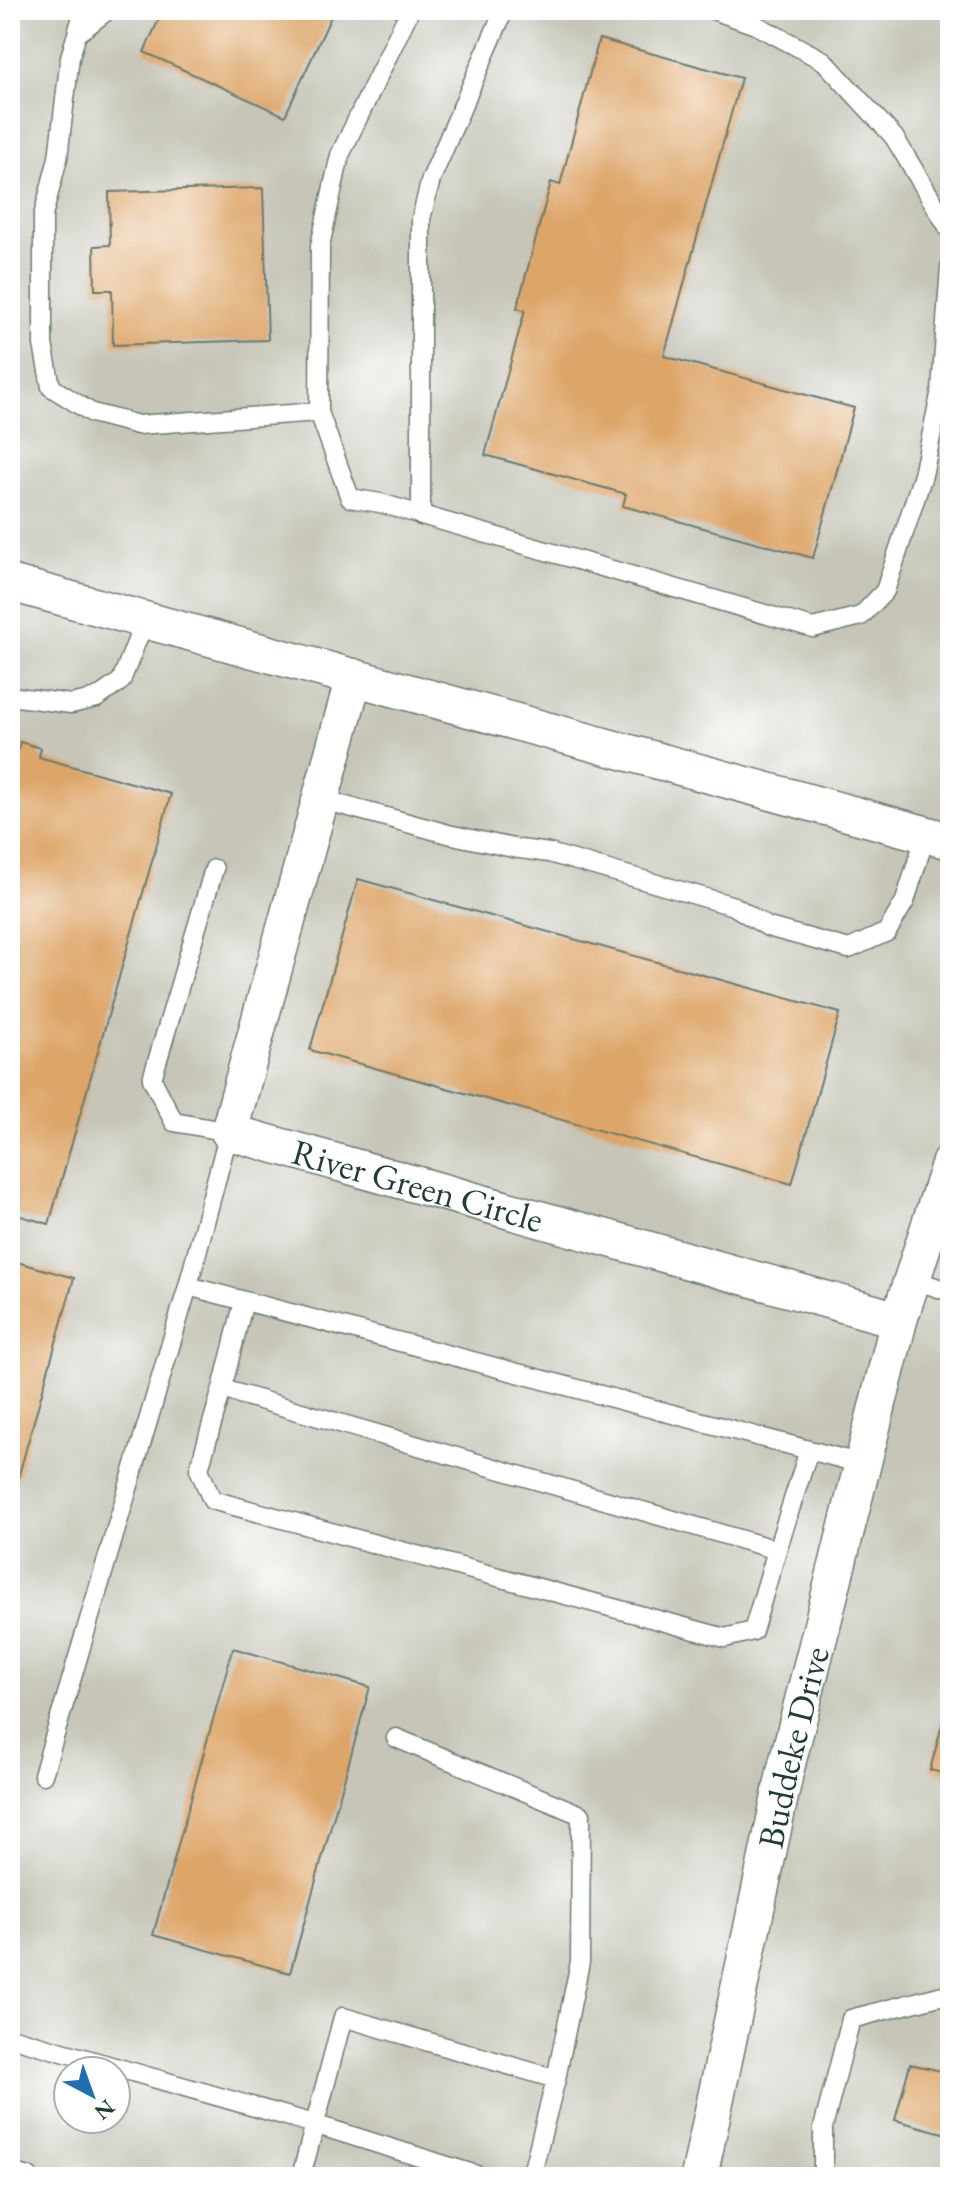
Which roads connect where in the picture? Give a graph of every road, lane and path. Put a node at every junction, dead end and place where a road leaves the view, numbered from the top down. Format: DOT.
graph roads {
  1 [pos="84,10"];
  2 [pos="108,10"];
  3 [pos="410,10"];
  4 [pos="504,10"];
  5 [pos="713,10"];
  6 [pos="77,34"];
  7 [pos="950,230"];
  8 [pos="950,267"];
  9 [pos="319,412"];
  10 [pos="421,516"];
  11 [pos="10,583"];
  12 [pos="145,620"];
  13 [pos="354,677"];
  14 [pos="10,696"];
  15 [pos="320,799"];
  16 [pos="938,838"];
  17 [pos="214,869"];
  18 [pos="229,1132"];
  19 [pos="950,1162"];
  20 [pos="912,1279"];
  21 [pos="188,1286"];
  22 [pos="950,1292"];
  23 [pos="244,1301"];
  24 [pos="899,1320"];
  25 [pos="222,1389"];
  26 [pos="809,1450"];
  27 [pos="862,1464"];
  28 [pos="777,1550"];
  29 [pos="396,1738"];
  30 [pos="43,1775"];
  31 [pos="950,1999"];
  32 [pos="10,2037"];
  33 [pos="556,2079"];
  34 [pos="314,2124"];
  35 [pos="10,2172"];
  36 [pos="29,2177"];
  37 [pos="301,2177"];
  38 [pos="483,2177"];
  39 [pos="531,2177"];
  40 [pos="699,2177"];
  41 [pos="823,2177"];
  1 -- 6 [label="lane"];
  2 -- 6 [label="lane"];
  3 -- 9 [label="lane"];
  4 -- 10 [label="lane"];
  5 -- 7 [label="lane"];
  6 -- 9 [label="lane"];
  8 -- 10 [label="lane"];
  9 -- 10 [label="lane"];
  11 -- 12 [label="street"];
  12 -- 13 [label="street"];
  12 -- 14 [label="lane"];
  13 -- 15 [label="street"];
  13 -- 16 [label="street"];
  15 -- 16 [label="lane"];
  15 -- 18 [label="street"];
  17 -- 18 [label="lane"];
  18 -- 21 [label="lane"];
  18 -- 24 [label="street, River Green Circle"];
  19 -- 20 [label="street"];
  20 -- 22 [label="lane"];
  20 -- 24 [label="street"];
  21 -- 23 [label="lane"];
  21 -- 30 [label="lane"];
  23 -- 25 [label="lane"];
  23 -- 26 [label="lane"];
  24 -- 27 [label="street, Buddeke Drive"];
  25 -- 28 [label="lane"];
  25 -- 28 [label="lane"];
  26 -- 27 [label="lane"];
  26 -- 28 [label="lane"];
  27 -- 40 [label="street, Buddeke Drive"];
  29 -- 33 [label="lane"];
  31 -- 41 [label="lane"];
  32 -- 34 [label="lane"];
  33 -- 34 [label="lane"];
  33 -- 39 [label="lane"];
  34 -- 37 [label="lane"];
  34 -- 38 [label="lane"];
  35 -- 36 [label="lane"];
}
